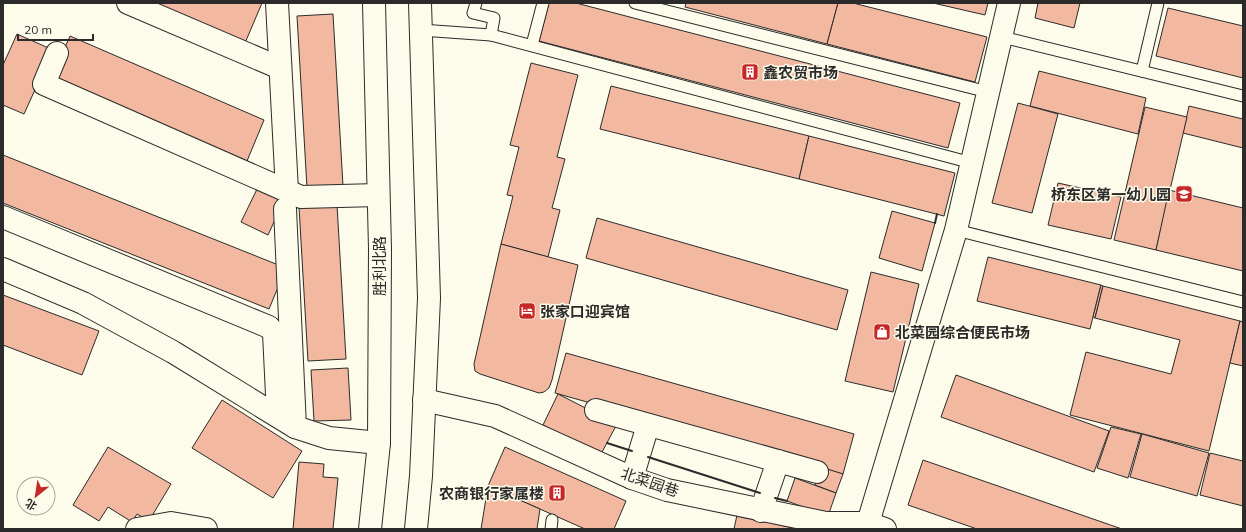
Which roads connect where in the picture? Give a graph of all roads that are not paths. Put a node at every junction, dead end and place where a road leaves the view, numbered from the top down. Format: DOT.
graph roads {
  1 [pos="128,3"];
  2 [pos="277,3"];
  3 [pos="374,3"];
  4 [pos="420,3"];
  5 [pos="476,3"];
  6 [pos="543,3"];
  7 [pos="636,3"];
  8 [pos="1009,3"];
  9 [pos="1158,3"];
  10 [pos="421,30"];
  11 [pos="491,35"];
  12 [pos="1002,37"];
  13 [pos="532,45"];
  14 [pos="57,53"];
  15 [pos="280,68"];
  16 [pos="1142,71"];
  17 [pos="988,92"];
  18 [pos="1243,96"];
  19 [pos="972,163"];
  20 [pos="378,195"];
  21 [pos="286,200"];
  22 [pos="3,217"];
  23 [pos="956,230"];
  24 [pos="3,269"];
  25 [pos="1243,302"];
  26 [pos="424,400"];
  27 [pos="596,410"];
  28 [pos="286,421"];
  29 [pos="648,425"];
  30 [pos="379,443"];
  31 [pos="778,461"];
  32 [pos="817,472"];
  33 [pos="632,478"];
  34 [pos="761,511"];
  35 [pos="876,526"];
  36 [pos="137,529"];
  37 [pos="206,529"];
  38 [pos="370,529"];
  39 [pos="416,529"];
  1 -- 15 [label="main road"];
  2 -- 15 [label="main road"];
  3 -- 20 [label="main road, 胜利北路"];
  4 -- 10 [label="main road"];
  5 -- 11 [label="lane"];
  6 -- 13 [label="lane"];
  7 -- 17 [label="lane"];
  8 -- 12 [label="main road"];
  9 -- 16 [label="lane"];
  10 -- 11 [label="lane"];
  10 -- 26 [label="main road"];
  11 -- 13 [label="lane"];
  12 -- 16 [label="lane"];
  12 -- 17 [label="main road"];
  13 -- 19 [label="lane"];
  14 -- 21 [label="main road"];
  15 -- 21 [label="main road"];
  16 -- 18 [label="lane"];
  17 -- 19 [label="main road"];
  19 -- 23 [label="main road"];
  20 -- 21 [label="main road"];
  20 -- 30 [label="main road, 胜利北路"];
  21 -- 28 [label="main road"];
  22 -- 28 [label="main road"];
  23 -- 25 [label="lane"];
  23 -- 35 [label="main road"];
  24 -- 28 [label="main road"];
  26 -- 33 [label="main road, 北菜园巷"];
  26 -- 39 [label="main road"];
  27 -- 29 [label="main road"];
  28 -- 30 [label="main road"];
  29 -- 31 [label="main road"];
  29 -- 33 [label="main road"];
  30 -- 38 [label="main road, 胜利北路"];
  31 -- 32 [label="main road"];
  31 -- 34 [label="main road"];
  33 -- 34 [label="main road, 北菜园巷"];
  34 -- 35 [label="main road, 北菜园巷"];
  36 -- 37 [label="main road"];
}
